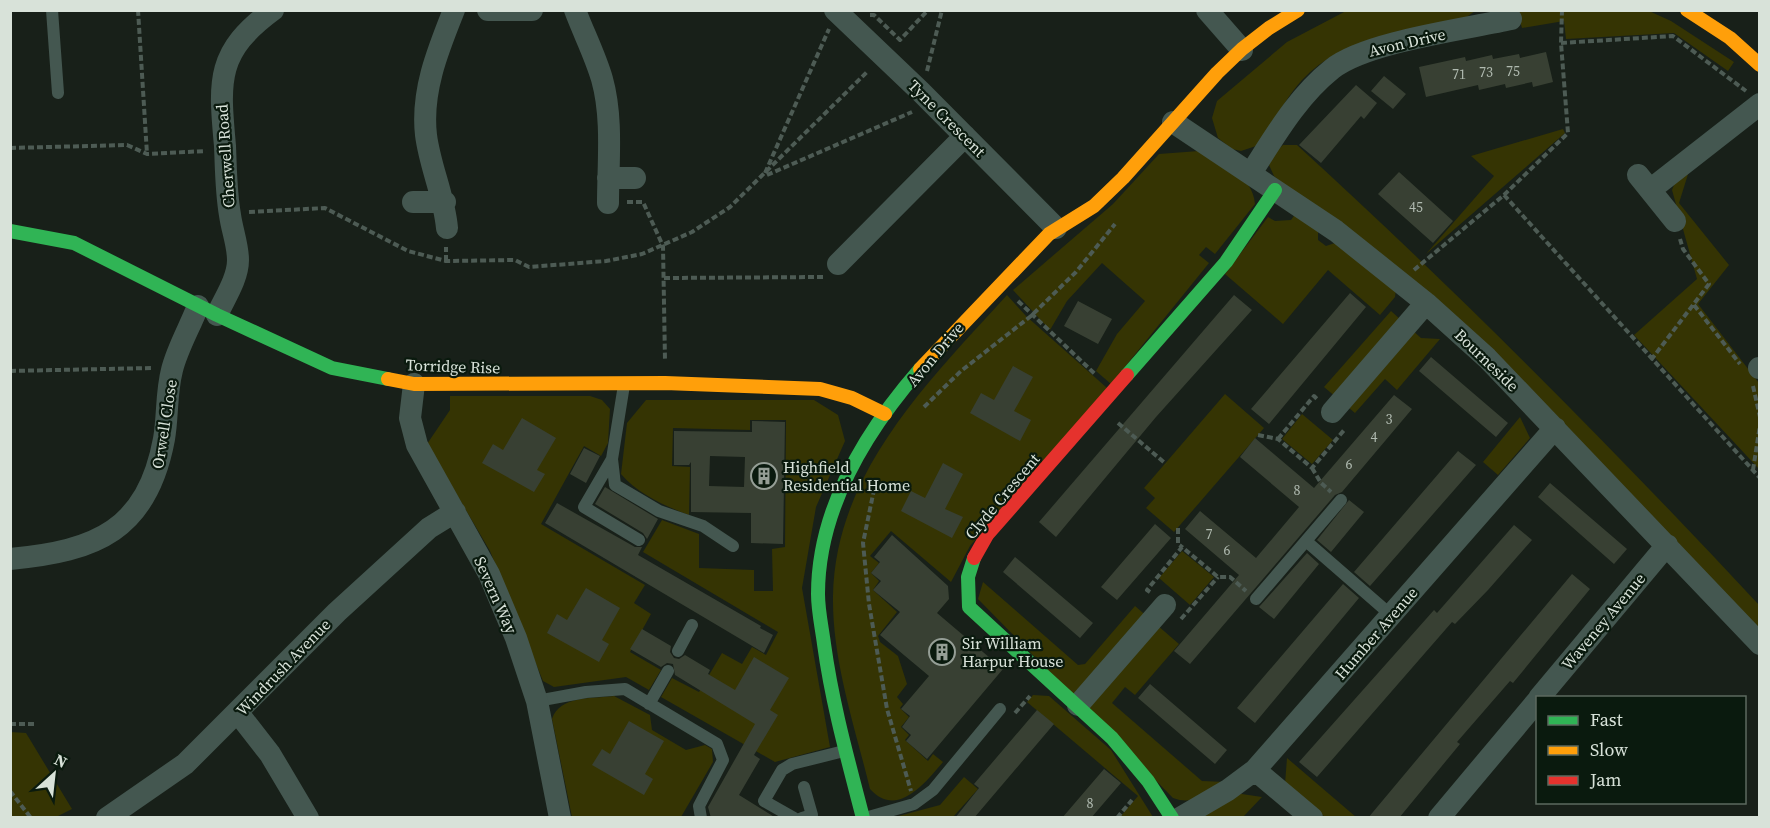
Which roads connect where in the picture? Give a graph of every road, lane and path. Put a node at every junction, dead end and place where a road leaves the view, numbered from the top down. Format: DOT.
graph roads {
  1 [pos="52,10"];
  2 [pos="138,10"];
  3 [pos="273,10"];
  4 [pos="454,10"];
  5 [pos="488,10"];
  6 [pos="532,10"];
  7 [pos="574,10"];
  8 [pos="928,10"];
  9 [pos="942,10"];
  10 [pos="1207,10"];
  11 [pos="1298,10"];
  12 [pos="1562,10"];
  13 [pos="1687,10"];
  14 [pos="838,14"];
  15 [pos="874,15"];
  16 [pos="1511,19"];
  17 [pos="1561,43"];
  18 [pos="1242,50"];
  19 [pos="1760,65"];
  20 [pos="868,71"];
  21 [pos="58,93"];
  22 [pos="926,97"];
  23 [pos="1755,99"];
  24 [pos="1173,122"];
  25 [pos="965,136"];
  26 [pos="10,148"];
  27 [pos="225,150"];
  28 [pos="147,154"];
  29 [pos="1251,173"];
  30 [pos="764,176"];
  31 [pos="608,177"];
  32 [pos="635,178"];
  33 [pos="1275,190"];
  34 [pos="1504,195"];
  35 [pos="413,202"];
  36 [pos="445,202"];
  37 [pos="608,203"];
  38 [pos="1120,218"];
  39 [pos="1675,221"];
  40 [pos="447,228"];
  41 [pos="1056,228"];
  42 [pos="10,231"];
  43 [pos="663,246"];
  44 [pos="838,264"];
  45 [pos="664,278"];
  46 [pos="1002,282"];
  47 [pos="1400,282"];
  48 [pos="1426,303"];
  49 [pos="1694,305"];
  50 [pos="208,311"];
  51 [pos="1031,316"];
  52 [pos="1651,360"];
  53 [pos="172,368"];
  54 [pos="1753,370"];
  55 [pos="10,371"];
  56 [pos="665,383"];
  57 [pos="414,384"];
  58 [pos="624,384"];
  59 [pos="1114,391"];
  60 [pos="1100,407"];
  61 [pos="920,411"];
  62 [pos="1332,412"];
  63 [pos="885,414"];
  64 [pos="1760,417"];
  65 [pos="1760,425"];
  66 [pos="1555,428"];
  67 [pos="1258,435"];
  68 [pos="1278,439"];
  69 [pos="612,459"];
  70 [pos="1166,464"];
  71 [pos="1312,468"];
  72 [pos="1753,471"];
  73 [pos="877,477"];
  74 [pos="1760,478"];
  75 [pos="1341,500"];
  76 [pos="455,512"];
  77 [pos="1178,528"];
  78 [pos="639,540"];
  79 [pos="1306,541"];
  80 [pos="1667,545"];
  81 [pos="733,546"];
  82 [pos="1182,547"];
  83 [pos="10,559"];
  84 [pos="1218,577"];
  85 [pos="1256,599"];
  86 [pos="1165,605"];
  87 [pos="1392,615"];
  88 [pos="692,625"];
  89 [pos="1760,644"];
  90 [pos="678,651"];
  91 [pos="668,670"];
  92 [pos="1541,696"];
  93 [pos="537,701"];
  94 [pos="1536,701"];
  95 [pos="649,704"];
  96 [pos="1078,705"];
  97 [pos="1000,709"];
  98 [pos="238,713"];
  99 [pos="10,724"];
  100 [pos="36,724"];
  101 [pos="846,750"];
  102 [pos="1255,770"];
  103 [pos="804,787"];
  104 [pos="10,791"];
  105 [pos="915,804"];
  106 [pos="697,814"];
  107 [pos="31,818"];
  108 [pos="107,818"];
  109 [pos="308,818"];
  110 [pos="560,818"];
  111 [pos="794,818"];
  112 [pos="802,818"];
  113 [pos="865,818"];
  114 [pos="1172,818"];
  115 [pos="1180,818"];
  116 [pos="1312,818"];
  117 [pos="1439,818"];
  1 -- 21 [label="lane"];
  2 -- 28 [label="path"];
  3 -- 27 [label="street, Cherwell Road"];
  4 -- 36 [label="street"];
  5 -- 6 [label="street"];
  7 -- 31 [label="street"];
  8 -- 15 [label="path"];
  9 -- 22 [label="path"];
  10 -- 18 [label="street"];
  11 -- 18 [label="street, Avon Drive"];
  12 -- 17 [label="path"];
  13 -- 19 [label="street"];
  14 -- 22 [label="street, Tyne Crescent"];
  14 -- 30 [label="path"];
  16 -- 29 [label="street, Avon Drive"];
  17 -- 23 [label="path"];
  17 -- 34 [label="path"];
  18 -- 24 [label="street, Avon Drive"];
  20 -- 30 [label="path"];
  22 -- 25 [label="street, Tyne Crescent"];
  22 -- 30 [label="path"];
  23 -- 39 [label="street"];
  24 -- 29 [label="street, Bourneside"];
  24 -- 41 [label="street, Avon Drive"];
  25 -- 41 [label="street, Tyne Crescent"];
  25 -- 44 [label="street"];
  26 -- 28 [label="path"];
  27 -- 28 [label="path"];
  27 -- 50 [label="street, Cherwell Road"];
  29 -- 33 [label="street, Bourneside"];
  30 -- 43 [label="path"];
  31 -- 32 [label="street"];
  31 -- 37 [label="street"];
  33 -- 47 [label="street, Bourneside"];
  33 -- 59 [label="street, Clyde Crescent"];
  34 -- 47 [label="path"];
  34 -- 52 [label="path"];
  35 -- 36 [label="street"];
  36 -- 40 [label="street"];
  37 -- 43 [label="path"];
  38 -- 51 [label="path"];
  39 -- 49 [label="path"];
  41 -- 46 [label="street, Avon Drive"];
  42 -- 50 [label="street, Torridge Rise"];
  43 -- 45 [label="path"];
  44 -- 45 [label="path"];
  45 -- 56 [label="path"];
  46 -- 51 [label="path"];
  46 -- 63 [label="street, Avon Drive"];
  47 -- 48 [label="street, Bourneside"];
  48 -- 62 [label="street"];
  48 -- 66 [label="street, Bourneside"];
  49 -- 52 [label="path"];
  49 -- 54 [label="path"];
  50 -- 53 [label="street, Orwell Close"];
  50 -- 57 [label="street, Torridge Rise"];
  51 -- 59 [label="path"];
  51 -- 61 [label="path"];
  52 -- 72 [label="path"];
  53 -- 55 [label="path"];
  53 -- 83 [label="street, Orwell Close"];
  54 -- 64 [label="path"];
  56 -- 58 [label="street, Torridge Rise"];
  56 -- 63 [label="street, Torridge Rise"];
  57 -- 58 [label="street, Torridge Rise"];
  57 -- 76 [label="street, Severn Way"];
  58 -- 69 [label="lane"];
  59 -- 60 [label="street, Clyde Crescent"];
  60 -- 70 [label="path"];
  60 -- 96 [label="street, Clyde Crescent"];
  62 -- 68 [label="path"];
  62 -- 71 [label="path"];
  63 -- 101 [label="street, Avon Drive"];
  65 -- 72 [label="path"];
  66 -- 80 [label="street, Bourneside"];
  66 -- 87 [label="street, Humber Avenue"];
  67 -- 68 [label="path"];
  68 -- 71 [label="path"];
  69 -- 78 [label="lane"];
  69 -- 81 [label="lane"];
  71 -- 75 [label="path"];
  72 -- 74 [label="path"];
  73 -- 105 [label="path"];
  75 -- 79 [label="lane"];
  76 -- 93 [label="street, Severn Way"];
  76 -- 98 [label="street, Windrush Avenue"];
  77 -- 82 [label="path"];
  79 -- 85 [label="lane"];
  79 -- 87 [label="lane"];
  80 -- 89 [label="street, Bourneside"];
  80 -- 92 [label="street, Waveney Avenue"];
  82 -- 84 [label="path"];
  82 -- 86 [label="path"];
  84 -- 85 [label="path"];
  84 -- 86 [label="path"];
  86 -- 96 [label="street"];
  87 -- 102 [label="street, Humber Avenue"];
  88 -- 90 [label="lane"];
  91 -- 95 [label="lane"];
  93 -- 95 [label="lane"];
  93 -- 110 [label="street, Severn Way"];
  94 -- 117 [label="street, Waveney Avenue"];
  95 -- 106 [label="lane"];
  96 -- 114 [label="street, Clyde Crescent"];
  97 -- 105 [label="lane"];
  98 -- 108 [label="street, Windrush Avenue"];
  98 -- 109 [label="street"];
  99 -- 100 [label="path"];
  101 -- 111 [label="lane"];
  101 -- 113 [label="street, Avon Drive"];
  102 -- 115 [label="street, Humber Avenue"];
  102 -- 116 [label="street"];
  103 -- 112 [label="lane"];
  104 -- 107 [label="path"];
  105 -- 113 [label="lane"];
}
